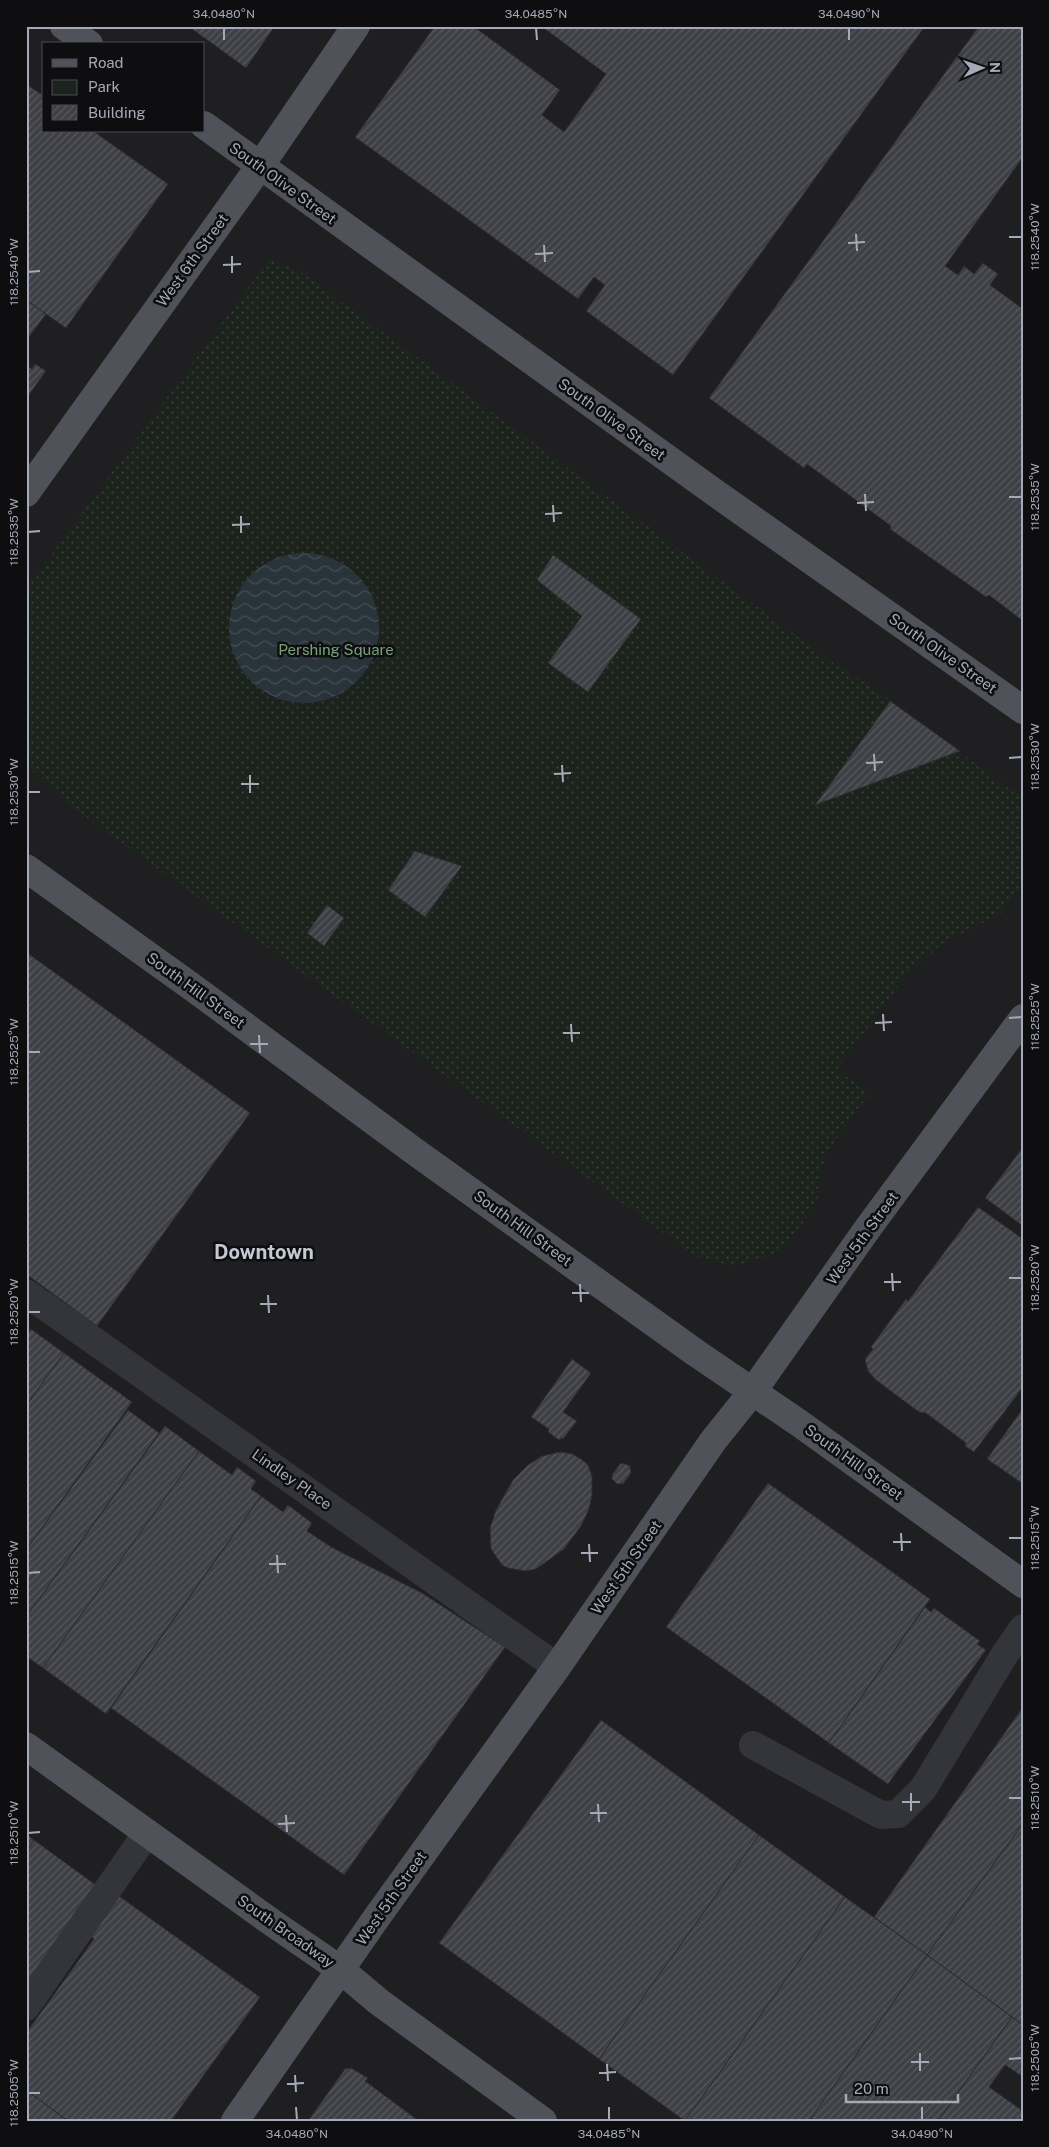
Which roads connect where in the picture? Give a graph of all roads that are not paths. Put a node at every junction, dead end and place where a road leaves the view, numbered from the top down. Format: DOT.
graph roads {
  1 [pos="64,26"];
  2 [pos="356,26"];
  3 [pos="86,42"];
  4 [pos="205,126"];
  5 [pos="260,166"];
  6 [pos="26,493"];
  7 [pos="1023,710"];
  8 [pos="26,868"];
  9 [pos="1023,1018"];
  10 [pos="26,1293"];
  11 [pos="753,1391"];
  12 [pos="1023,1584"];
  13 [pos="1023,1628"];
  14 [pos="557,1667"];
  15 [pos="26,1746"];
  16 [pos="753,1746"];
  17 [pos="147,1833"];
  18 [pos="341,1970"];
  19 [pos="26,2007"];
  20 [pos="235,2121"];
  21 [pos="544,2121"];
  1 -- 3 [label="main road"];
  2 -- 5 [label="main road, West 6th Street"];
  4 -- 5 [label="main road, South Olive Street"];
  5 -- 6 [label="main road, West 6th Street"];
  5 -- 7 [label="main road, South Olive Street"];
  8 -- 11 [label="main road, South Hill Street"];
  9 -- 11 [label="main road, West 5th Street"];
  10 -- 14 [label="lane, Lindley Place"];
  11 -- 12 [label="main road, South Hill Street"];
  11 -- 14 [label="main road, West 5th Street"];
  13 -- 16 [label="lane"];
  14 -- 18 [label="main road, West 5th Street"];
  15 -- 17 [label="main road, South Broadway"];
  17 -- 18 [label="main road, South Broadway"];
  17 -- 19 [label="lane"];
  18 -- 20 [label="main road, West 5th Street"];
  18 -- 21 [label="main road, South Broadway"];
}
